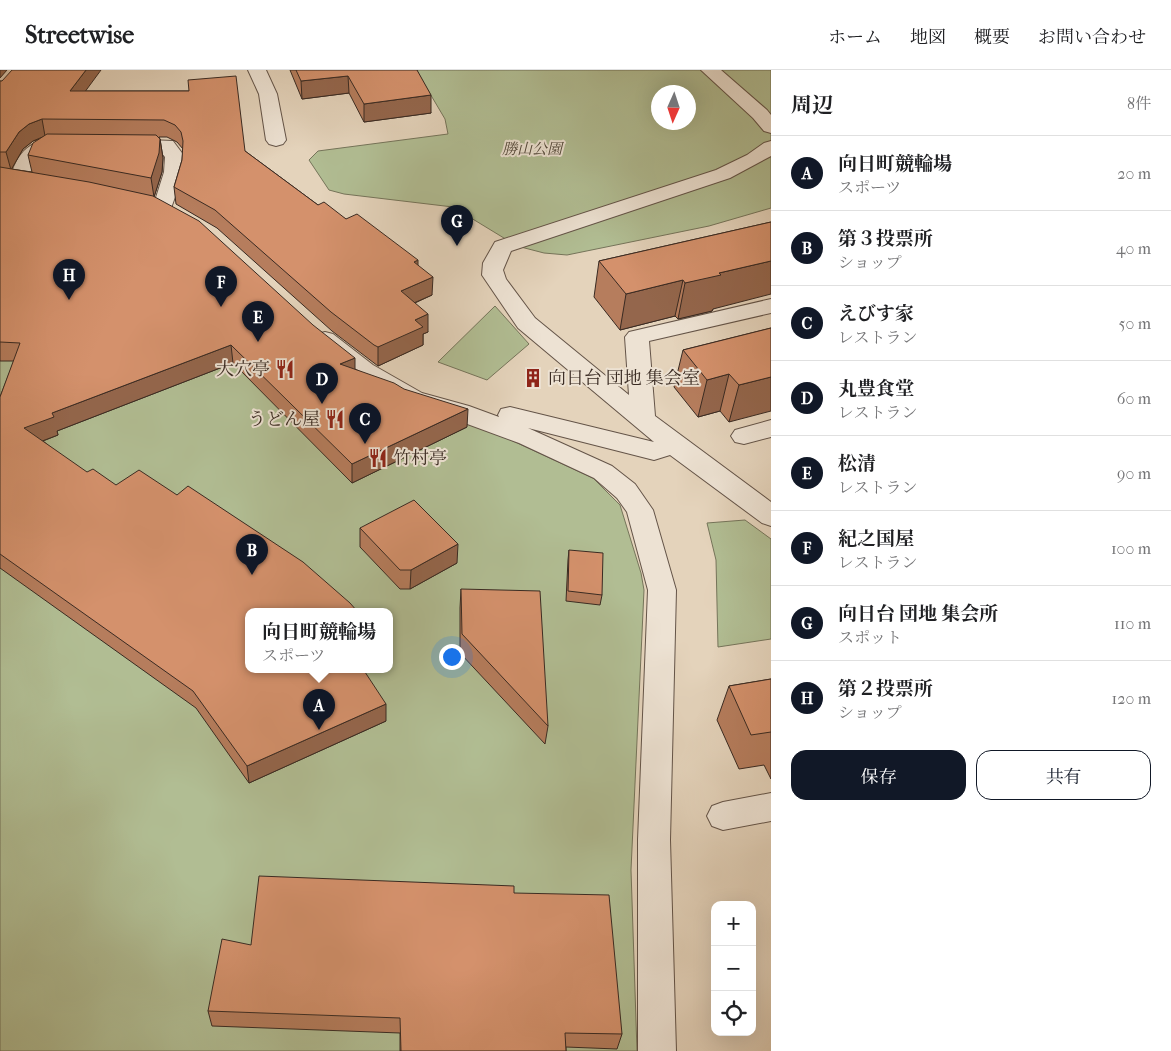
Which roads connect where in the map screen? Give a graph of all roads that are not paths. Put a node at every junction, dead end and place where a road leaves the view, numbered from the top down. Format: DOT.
graph roads {
  1 [pos="257,70"];
  2 [pos="710,70"];
  3 [pos="771,127"];
  4 [pos="276,140"];
  5 [pos="771,147"];
  6 [pos="9,178"];
  7 [pos="46,184"];
  8 [pos="137,201"];
  9 [pos="163,207"];
  10 [pos="186,220"];
  11 [pos="771,306"];
  12 [pos="310,325"];
  13 [pos="460,412"];
  14 [pos="644,420"];
  15 [pos="771,428"];
  16 [pos="744,436"];
  17 [pos="673,444"];
  18 [pos="765,506"];
  19 [pos="771,807"];
  20 [pos="723,816"];
  21 [pos="657,1051"];
  1 -- 4 [label="street"];
  2 -- 3 [label="street"];
  5 -- 14 [label="street"];
  6 -- 7 [label="street"];
  6 -- 9 [label="street"];
  8 -- 9 [label="street"];
  9 -- 10 [label="street"];
  11 -- 14 [label="street"];
  12 -- 13 [label="street"];
  13 -- 17 [label="street"];
  13 -- 21 [label="street"];
  14 -- 17 [label="street"];
  15 -- 16 [label="street"];
  17 -- 18 [label="street"];
  19 -- 20 [label="street"];
}
